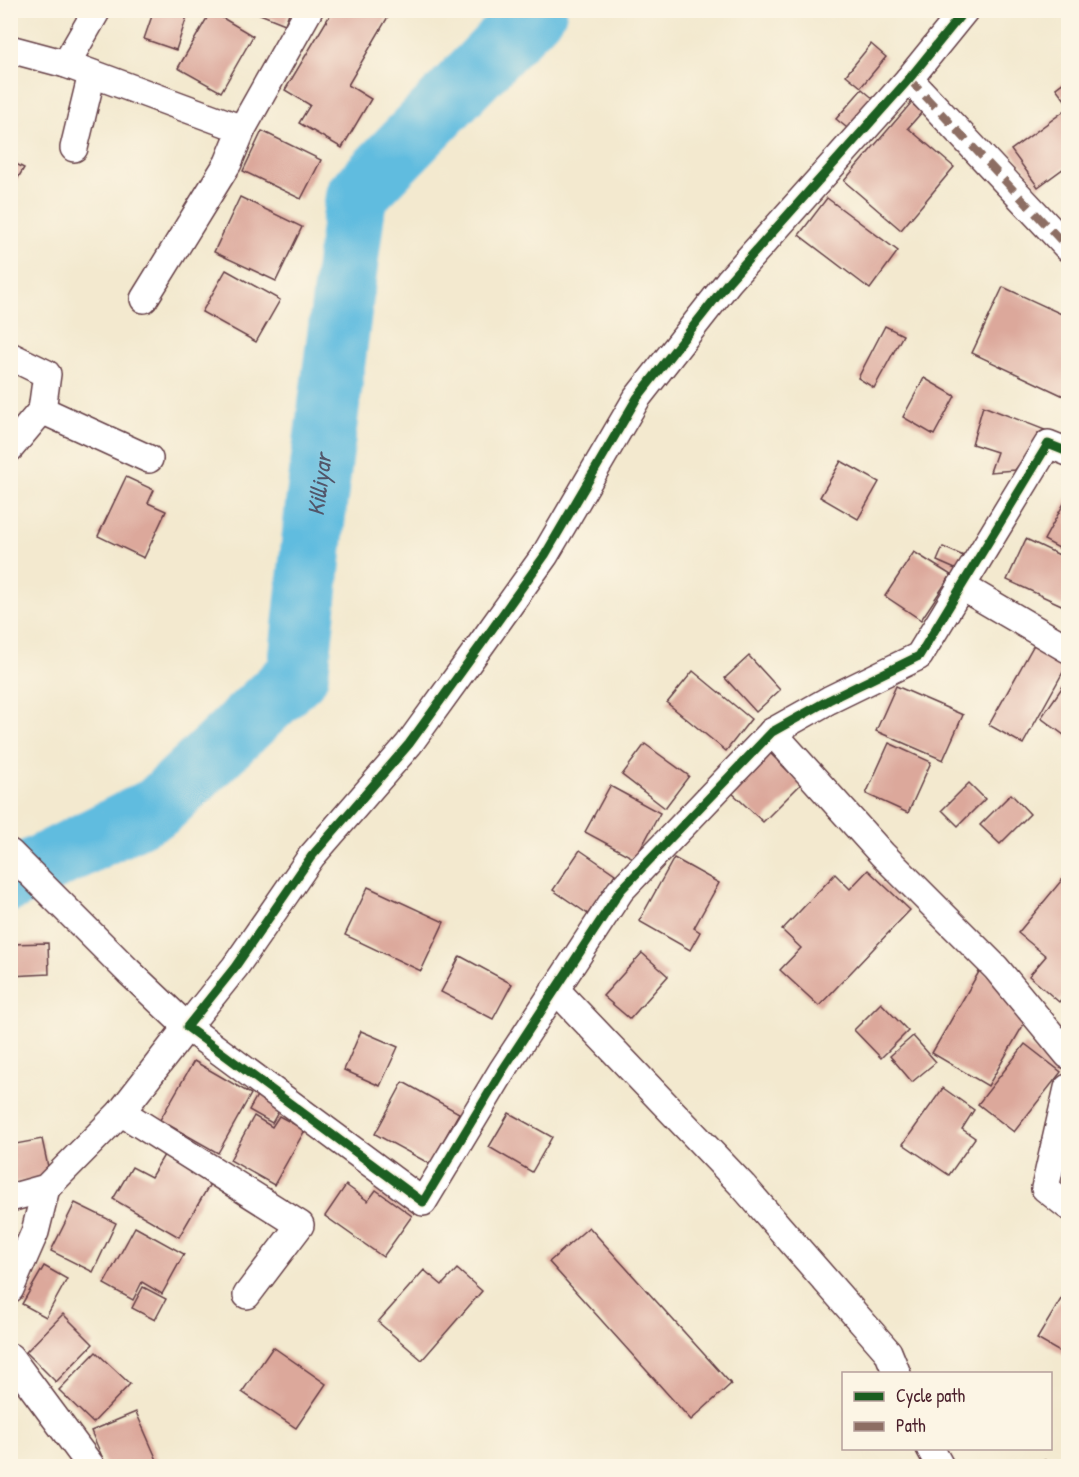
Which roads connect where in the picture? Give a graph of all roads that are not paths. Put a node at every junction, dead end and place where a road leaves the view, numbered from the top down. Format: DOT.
graph roads {
  1 [pos="97,10"];
  2 [pos="309,10"];
  3 [pos="965,10"];
  4 [pos="10,49"];
  5 [pos="66,64"];
  6 [pos="92,74"];
  7 [pos="909,79"];
  8 [pos="242,129"];
  9 [pos="74,148"];
  10 [pos="1068,248"];
  11 [pos="144,298"];
  12 [pos="10,357"];
  13 [pos="42,410"];
  14 [pos="10,448"];
  15 [pos="1068,452"];
  16 [pos="149,459"];
  17 [pos="961,586"];
  18 [pos="1068,649"];
  19 [pos="772,732"];
  20 [pos="10,853"];
  21 [pos="555,989"];
  22 [pos="187,1027"];
  23 [pos="1068,1055"];
  24 [pos="1068,1088"];
  25 [pos="121,1112"];
  26 [pos="46,1188"];
  27 [pos="10,1198"];
  28 [pos="1068,1206"];
  29 [pos="10,1289"];
  30 [pos="247,1295"];
  31 [pos="10,1357"];
  32 [pos="896,1372"];
  33 [pos="931,1450"];
  34 [pos="91,1467"];
  35 [pos="940,1467"];
  1 -- 5 [label="street"];
  2 -- 8 [label="street"];
  3 -- 7 [label="street"];
  4 -- 5 [label="street"];
  5 -- 6 [label="street"];
  6 -- 8 [label="street"];
  6 -- 9 [label="street"];
  7 -- 10 [label="street"];
  7 -- 22 [label="street"];
  8 -- 11 [label="street"];
  12 -- 13 [label="street"];
  13 -- 14 [label="street"];
  13 -- 16 [label="street"];
  15 -- 17 [label="street"];
  17 -- 18 [label="street"];
  17 -- 19 [label="street"];
  19 -- 21 [label="street"];
  19 -- 23 [label="street"];
  20 -- 22 [label="street"];
  21 -- 22 [label="street"];
  21 -- 32 [label="street"];
  22 -- 25 [label="street"];
  24 -- 28 [label="street"];
  25 -- 26 [label="street"];
  25 -- 30 [label="street"];
  26 -- 27 [label="street"];
  26 -- 29 [label="street"];
  31 -- 34 [label="street"];
  33 -- 35 [label="street"];
}
